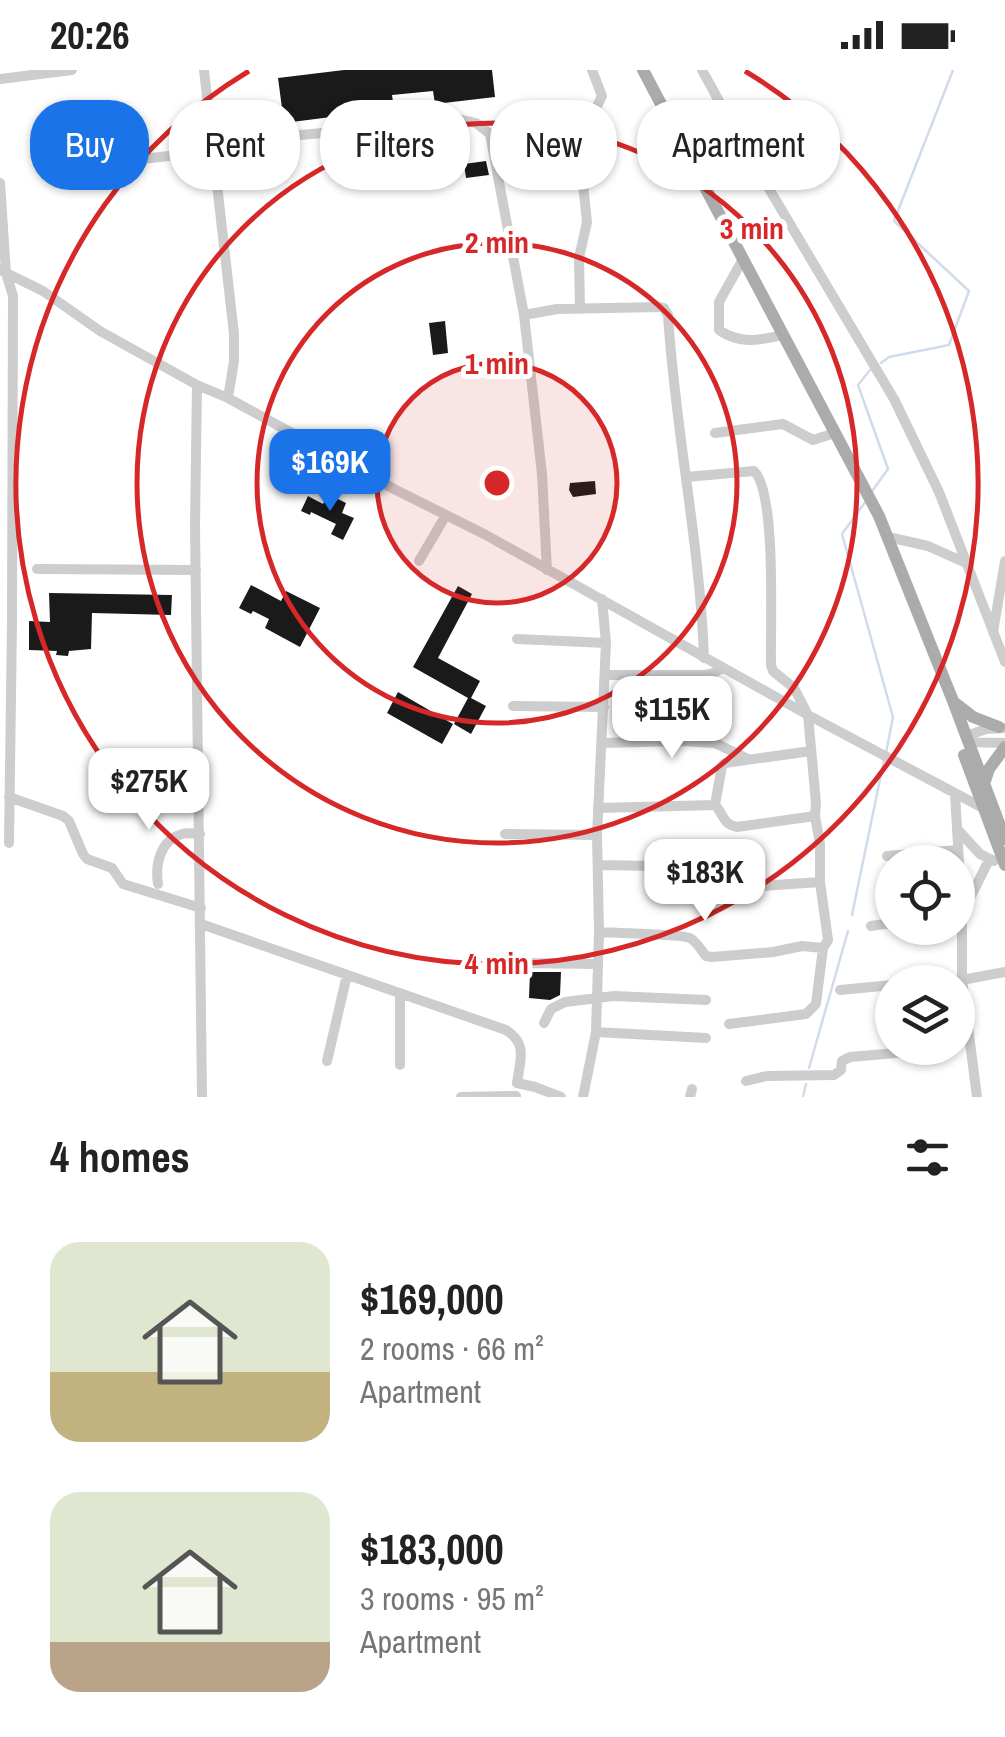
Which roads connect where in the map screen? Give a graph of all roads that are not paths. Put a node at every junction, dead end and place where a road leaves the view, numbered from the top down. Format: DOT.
graph roads {
  1 [pos="72,70"];
  2 [pos="204,70"];
  3 [pos="592,70"];
  4 [pos="643,70"];
  5 [pos="702,70"];
  6 [pos="0,79"];
  7 [pos="208,100"];
  8 [pos="300,136"];
  9 [pos="0,183"];
  10 [pos="218,190"];
  11 [pos="743,259"];
  12 [pos="3,271"];
  13 [pos="580,309"];
  14 [pos="524,316"];
  15 [pos="784,334"];
  16 [pos="196,385"];
  17 [pos="228,398"];
  18 [pos="714,433"];
  19 [pos="835,433"];
  20 [pos="686,476"];
  21 [pos="446,516"];
  22 [pos="0,518"];
  23 [pos="13,522"];
  24 [pos="888,538"];
  25 [pos="0,557"];
  26 [pos="419,560"];
  27 [pos="13,561"];
  28 [pos="1005,561"];
  29 [pos="966,562"];
  30 [pos="36,569"];
  31 [pos="196,570"];
  32 [pos="547,570"];
  33 [pos="602,600"];
  34 [pos="0,616"];
  35 [pos="12,621"];
  36 [pos="993,633"];
  37 [pos="926,634"];
  38 [pos="517,638"];
  39 [pos="606,642"];
  40 [pos="704,658"];
  41 [pos="1005,662"];
  42 [pos="723,668"];
  43 [pos="605,676"];
  44 [pos="6,701"];
  45 [pos="953,701"];
  46 [pos="513,706"];
  47 [pos="604,707"];
  48 [pos="808,715"];
  49 [pos="1001,725"];
  50 [pos="967,740"];
  51 [pos="602,743"];
  52 [pos="1005,745"];
  53 [pos="811,752"];
  54 [pos="748,759"];
  55 [pos="984,784"];
  56 [pos="955,794"];
  57 [pos="10,797"];
  58 [pos="714,805"];
  59 [pos="598,808"];
  60 [pos="989,811"];
  61 [pos="814,816"];
  62 [pos="957,829"];
  63 [pos="200,834"];
  64 [pos="504,834"];
  65 [pos="597,834"];
  66 [pos="1005,840"];
  67 [pos="9,843"];
  68 [pos="958,845"];
  69 [pos="989,860"];
  70 [pos="599,865"];
  71 [pos="1005,865"];
  72 [pos="820,882"];
  73 [pos="158,884"];
  74 [pos="975,886"];
  75 [pos="200,908"];
  76 [pos="201,924"];
  77 [pos="871,926"];
  78 [pos="875,926"];
  79 [pos="598,932"];
  80 [pos="822,948"];
  81 [pos="517,963"];
  82 [pos="598,964"];
  83 [pos="1005,972"];
  84 [pos="347,975"];
  85 [pos="975,978"];
  86 [pos="875,987"];
  87 [pos="840,990"];
  88 [pos="400,993"];
  89 [pos="596,1000"];
  90 [pos="706,1000"];
  91 [pos="544,1023"];
  92 [pos="729,1024"];
  93 [pos="596,1032"];
  94 [pos="706,1038"];
  95 [pos="875,1054"];
  96 [pos="327,1060"];
  97 [pos="400,1065"];
  98 [pos="974,1065"];
  99 [pos="746,1081"];
  100 [pos="517,1083"];
  101 [pos="516,1096"];
  102 [pos="202,1097"];
  103 [pos="461,1097"];
  104 [pos="560,1097"];
  105 [pos="583,1097"];
  106 [pos="978,1097"];
  1 -- 6 [label="street"];
  2 -- 7 [label="street"];
  3 -- 13 [label="street"];
  4 -- 11 [label="main road"];
  5 -- 29 [label="street"];
  8 -- 14 [label="street"];
  9 -- 12 [label="street"];
  10 -- 17 [label="street"];
  11 -- 15 [label="main road"];
  11 -- 15 [label="street"];
  12 -- 16 [label="street"];
  12 -- 23 [label="street"];
  13 -- 14 [label="street"];
  13 -- 20 [label="street"];
  14 -- 32 [label="street"];
  15 -- 19 [label="main road"];
  16 -- 17 [label="street"];
  16 -- 31 [label="street"];
  17 -- 21 [label="street"];
  18 -- 19 [label="street"];
  19 -- 24 [label="main road"];
  20 -- 40 [label="street"];
  20 -- 48 [label="street"];
  21 -- 26 [label="street"];
  21 -- 32 [label="street"];
  22 -- 23 [label="street"];
  23 -- 27 [label="street"];
  24 -- 29 [label="street"];
  24 -- 37 [label="main road"];
  25 -- 27 [label="street"];
  27 -- 35 [label="street"];
  28 -- 36 [label="street"];
  29 -- 36 [label="street"];
  30 -- 31 [label="street"];
  31 -- 63 [label="street"];
  32 -- 33 [label="street"];
  33 -- 39 [label="street"];
  33 -- 40 [label="street"];
  34 -- 35 [label="street"];
  35 -- 44 [label="street"];
  36 -- 41 [label="street"];
  37 -- 45 [label="main road"];
  37 -- 60 [label="main road"];
  38 -- 39 [label="street"];
  39 -- 43 [label="street"];
  40 -- 42 [label="street"];
  42 -- 43 [label="street"];
  42 -- 48 [label="street"];
  43 -- 47 [label="street"];
  44 -- 57 [label="street"];
  45 -- 49 [label="main road"];
  45 -- 50 [label="main road"];
  46 -- 47 [label="street"];
  47 -- 51 [label="street"];
  48 -- 53 [label="street"];
  48 -- 56 [label="street"];
  49 -- 50 [label="street"];
  50 -- 52 [label="street"];
  50 -- 55 [label="main road"];
  51 -- 54 [label="street"];
  51 -- 59 [label="street"];
  52 -- 55 [label="main road"];
  53 -- 54 [label="street"];
  53 -- 61 [label="street"];
  54 -- 58 [label="street"];
  55 -- 60 [label="main road"];
  56 -- 60 [label="street"];
  56 -- 62 [label="street"];
  57 -- 67 [label="street"];
  57 -- 75 [label="street"];
  58 -- 59 [label="street"];
  58 -- 61 [label="street"];
  59 -- 65 [label="street"];
  60 -- 66 [label="main road"];
  60 -- 71 [label="main road"];
  61 -- 72 [label="street"];
  62 -- 68 [label="street"];
  62 -- 69 [label="street"];
  63 -- 73 [label="street"];
  63 -- 75 [label="street"];
  64 -- 65 [label="street"];
  65 -- 70 [label="street"];
  69 -- 71 [label="street"];
  69 -- 74 [label="street"];
  70 -- 72 [label="street"];
  70 -- 79 [label="street"];
  72 -- 80 [label="street"];
  75 -- 76 [label="street"];
  76 -- 84 [label="street"];
  76 -- 102 [label="street"];
  77 -- 78 [label="street"];
  79 -- 80 [label="street"];
  79 -- 82 [label="street"];
  80 -- 92 [label="street"];
  81 -- 82 [label="street"];
  82 -- 89 [label="street"];
  83 -- 85 [label="street"];
  84 -- 88 [label="street"];
  84 -- 96 [label="street"];
  86 -- 87 [label="street"];
  88 -- 97 [label="street"];
  88 -- 100 [label="street"];
  89 -- 90 [label="street"];
  89 -- 91 [label="street"];
  89 -- 93 [label="street"];
  93 -- 94 [label="street"];
  93 -- 105 [label="street"];
  95 -- 99 [label="street"];
  98 -- 106 [label="street"];
  100 -- 101 [label="street"];
  100 -- 104 [label="street"];
  101 -- 103 [label="street"];
}
